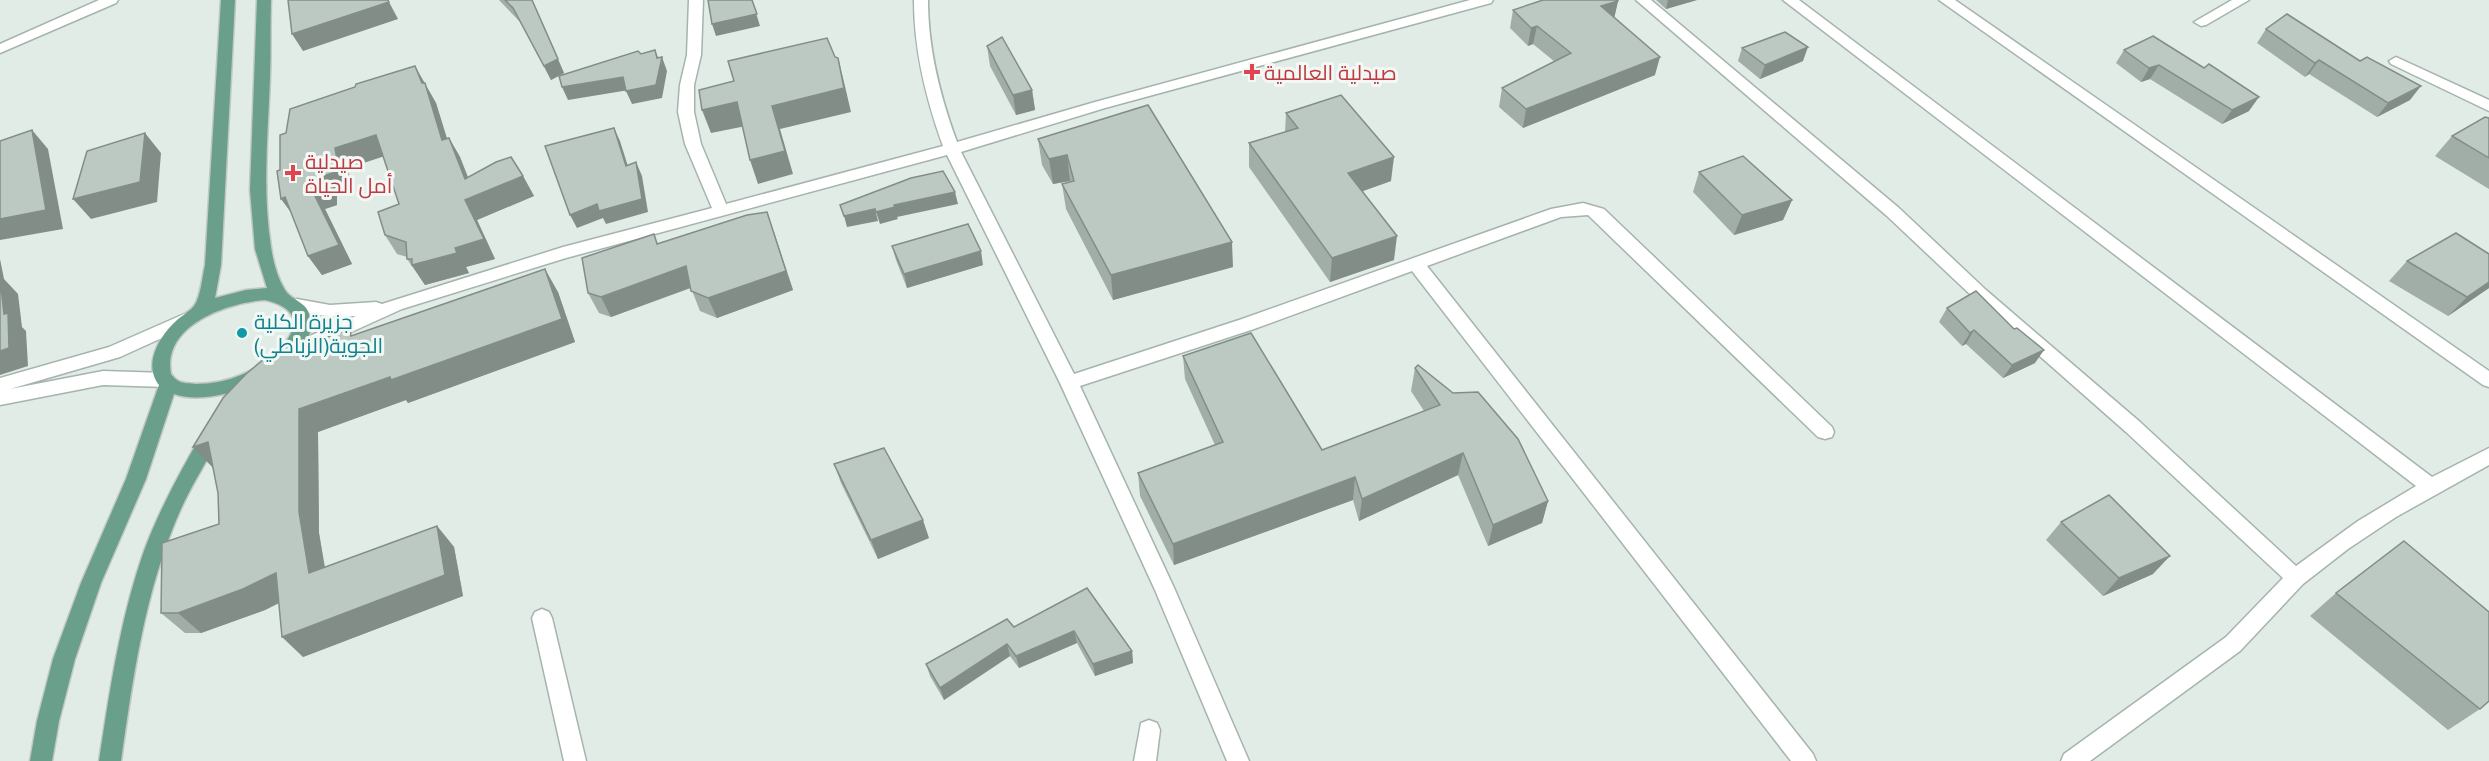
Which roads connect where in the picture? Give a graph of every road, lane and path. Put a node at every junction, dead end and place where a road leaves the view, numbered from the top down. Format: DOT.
graph roads {
  1 [pos="111,0"];
  2 [pos="228,0"];
  3 [pos="264,0"];
  4 [pos="696,0"];
  5 [pos="921,0"];
  6 [pos="1436,0"];
  7 [pos="1486,0"];
  8 [pos="1643,0"];
  9 [pos="1790,0"];
  10 [pos="1946,0"];
  11 [pos="2242,0"];
  12 [pos="1447,12"];
  13 [pos="2200,22"];
  14 [pos="0,49"];
  15 [pos="2396,61"];
  16 [pos="2489,106"];
  17 [pos="952,149"];
  18 [pos="721,210"];
  19 [pos="1416,264"];
  20 [pos="279,296"];
  21 [pos="297,305"];
  22 [pos="396,305"];
  23 [pos="196,315"];
  24 [pos="288,353"];
  25 [pos="255,377"];
  26 [pos="2489,380"];
  27 [pos="167,381"];
  28 [pos="1069,383"];
  29 [pos="0,385"];
  30 [pos="0,398"];
  31 [pos="1825,432"];
  32 [pos="2489,456"];
  33 [pos="2432,487"];
  34 [pos="2296,578"];
  35 [pos="542,618"];
  36 [pos="1149,730"];
  37 [pos="41,761"];
  38 [pos="110,761"];
  39 [pos="575,761"];
  40 [pos="1145,761"];
  41 [pos="1238,761"];
  42 [pos="1805,761"];
  43 [pos="2072,761"];
  1 -- 14 [label="street"];
  2 -- 23 [label="main road"];
  3 -- 20 [label="main road"];
  4 -- 18 [label="street"];
  5 -- 17 [label="street"];
  6 -- 12 [label="street"];
  7 -- 12 [label="street"];
  8 -- 34 [label="street"];
  9 -- 33 [label="street"];
  10 -- 26 [label="street"];
  11 -- 13 [label="street"];
  12 -- 17 [label="street"];
  15 -- 16 [label="street"];
  17 -- 18 [label="street"];
  17 -- 28 [label="street"];
  18 -- 22 [label="street"];
  19 -- 28 [label="street"];
  19 -- 31 [label="street"];
  19 -- 42 [label="street"];
  20 -- 21 [label="main road"];
  20 -- 23 [label="main road"];
  21 -- 22 [label="street"];
  21 -- 24 [label="main road"];
  22 -- 24 [label="street"];
  23 -- 27 [label="main road"];
  23 -- 29 [label="street"];
  24 -- 25 [label="main road"];
  25 -- 27 [label="main road"];
  25 -- 38 [label="main road"];
  27 -- 30 [label="street"];
  27 -- 37 [label="main road"];
  28 -- 41 [label="street"];
  32 -- 33 [label="street"];
  33 -- 34 [label="street"];
  34 -- 43 [label="street"];
  35 -- 39 [label="street"];
  36 -- 40 [label="street"];
}
